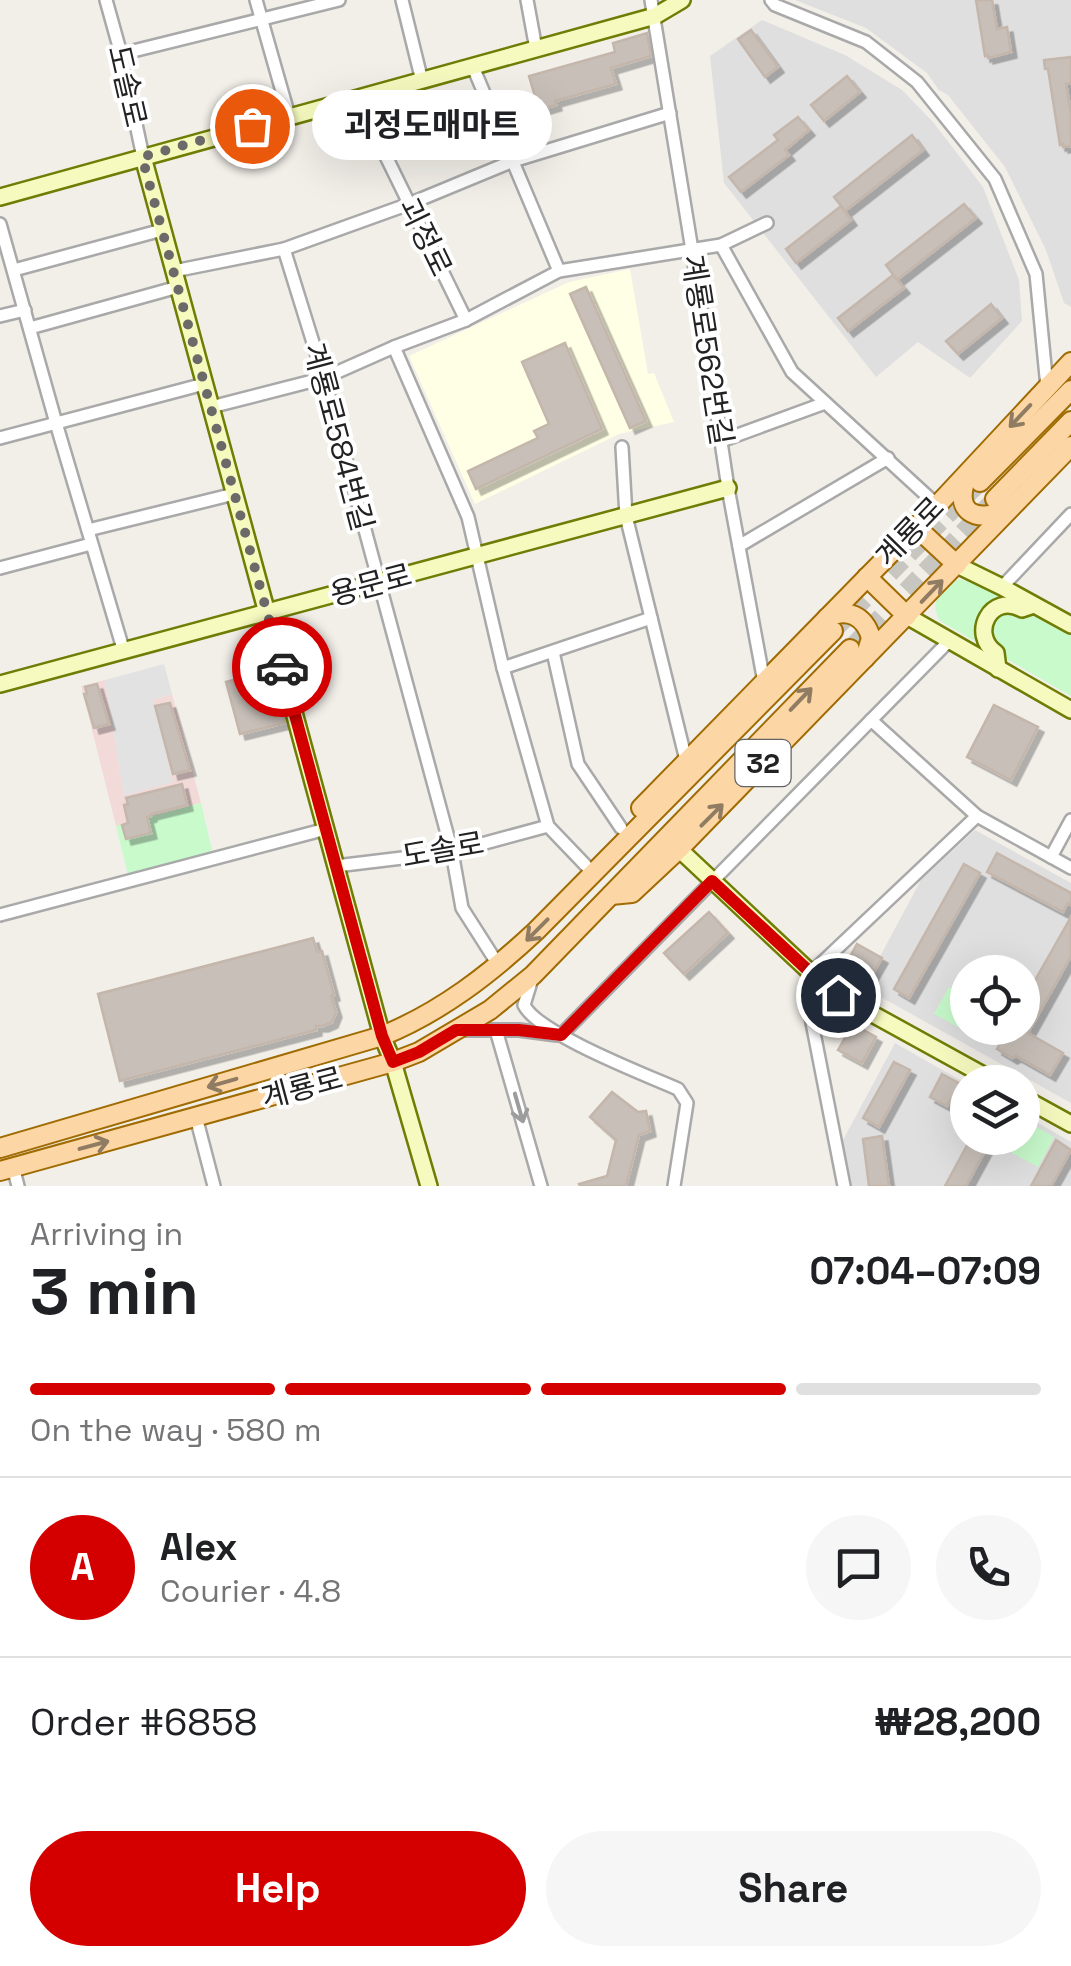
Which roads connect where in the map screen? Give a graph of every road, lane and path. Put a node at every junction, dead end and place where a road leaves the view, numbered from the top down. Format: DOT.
graph roads {
  1 [pos="106,0"];
  2 [pos="256,0"];
  3 [pos="339,0"];
  4 [pos="402,0"];
  5 [pos="527,0"];
  6 [pos="682,0"];
  7 [pos="771,0"];
  8 [pos="653,8"];
  9 [pos="261,19"];
  10 [pos="536,49"];
  11 [pos="121,54"];
  12 [pos="473,67"];
  13 [pos="422,81"];
  14 [pos="358,100"];
  15 [pos="670,113"];
  16 [pos="289,116"];
  17 [pos="142,157"];
  18 [pos="513,162"];
  19 [pos="0,197"];
  20 [pos="409,204"];
  21 [pos="767,223"];
  22 [pos="0,224"];
  23 [pos="162,230"];
  24 [pos="721,245"];
  25 [pos="284,248"];
  26 [pos="692,250"];
  27 [pos="14,270"];
  28 [pos="559,271"];
  29 [pos="176,279"];
  30 [pos="24,310"];
  31 [pos="0,316"];
  32 [pos="466,320"];
  33 [pos="30,328"];
  34 [pos="394,347"];
  35 [pos="1071,362"];
  36 [pos="324,378"];
  37 [pos="204,384"];
  38 [pos="1047,388"];
  39 [pos="1071,390"];
  40 [pos="825,404"];
  41 [pos="211,407"];
  42 [pos="1071,421"];
  43 [pos="56,423"];
  44 [pos="0,438"];
  45 [pos="722,442"];
  46 [pos="1071,446"];
  47 [pos="622,447"];
  48 [pos="888,458"];
  49 [pos="974,477"];
  50 [pos="728,488"];
  51 [pos="234,494"];
  52 [pos="1002,504"];
  53 [pos="937,505"];
  54 [pos="1071,514"];
  55 [pos="626,516"];
  56 [pos="916,526"];
  57 [pos="88,530"];
  58 [pos="92,544"];
  59 [pos="739,546"];
  60 [pos="477,556"];
  61 [pos="957,565"];
  62 [pos="0,568"];
  63 [pos="867,577"];
  64 [pos="379,583"];
  65 [pos="1002,587"];
  66 [pos="1034,604"];
  67 [pos="267,614"];
  68 [pos="907,616"];
  69 [pos="651,618"];
  70 [pos="1071,625"];
  71 [pos="828,626"];
  72 [pos="949,640"];
  73 [pos="124,652"];
  74 [pos="553,652"];
  75 [pos="856,656"];
  76 [pos="504,668"];
  77 [pos="998,669"];
  78 [pos="764,682"];
  79 [pos="0,684"];
  80 [pos="1071,710"];
  81 [pos="872,720"];
  82 [pos="686,760"];
  83 [pos="977,816"];
  84 [pos="1071,820"];
  85 [pos="548,826"];
  86 [pos="622,828"];
  87 [pos="326,829"];
  88 [pos="679,849"];
  89 [pos="452,852"];
  90 [pos="1051,857"];
  91 [pos="336,866"];
  92 [pos="599,866"];
  93 [pos="1071,868"];
  94 [pos="712,881"];
  95 [pos="611,895"];
  96 [pos="0,915"];
  97 [pos="499,966"];
  98 [pos="811,973"];
  99 [pos="533,975"];
  100 [pos="456,1030"];
  101 [pos="496,1030"];
  102 [pos="561,1035"];
  103 [pos="382,1036"];
  104 [pos="393,1062"];
  105 [pos="965,1065"];
  106 [pos="1040,1107"];
  107 [pos="196,1117"];
  108 [pos="1071,1124"];
  109 [pos="0,1148"];
  110 [pos="6,1169"];
  111 [pos="18,1186"];
  112 [pos="214,1186"];
  113 [pos="429,1186"];
  114 [pos="541,1186"];
  115 [pos="674,1186"];
  116 [pos="844,1186"];
  1 -- 11 [label="street, 도솔로"];
  2 -- 9 [label="street"];
  3 -- 9 [label="street"];
  4 -- 13 [label="street"];
  5 -- 10 [label="street"];
  6 -- 8 [label="street"];
  7 -- 38 [label="street"];
  8 -- 10 [label="street"];
  8 -- 15 [label="street, 계룡로562번길"];
  9 -- 11 [label="street"];
  9 -- 16 [label="street"];
  10 -- 12 [label="street"];
  11 -- 17 [label="street, 도솔로"];
  12 -- 13 [label="street"];
  12 -- 18 [label="street"];
  13 -- 14 [label="street"];
  14 -- 16 [label="street"];
  14 -- 20 [label="street, 괴정로"];
  15 -- 18 [label="street"];
  15 -- 26 [label="street, 계룡로562번길"];
  16 -- 17 [label="street"];
  17 -- 19 [label="street"];
  17 -- 23 [label="street, 도솔로"];
  18 -- 20 [label="street"];
  18 -- 28 [label="street"];
  20 -- 25 [label="street"];
  20 -- 32 [label="street, 괴정로"];
  21 -- 24 [label="street"];
  22 -- 27 [label="street"];
  23 -- 27 [label="street"];
  23 -- 29 [label="street, 도솔로"];
  24 -- 26 [label="street"];
  24 -- 40 [label="street"];
  25 -- 29 [label="street"];
  25 -- 36 [label="street, 계룡로584번길"];
  26 -- 28 [label="street"];
  26 -- 45 [label="street, 계룡로562번길"];
  27 -- 30 [label="street"];
  28 -- 32 [label="street"];
  29 -- 33 [label="street"];
  29 -- 37 [label="street, 도솔로"];
  30 -- 31 [label="street"];
  30 -- 33 [label="street"];
  32 -- 34 [label="street"];
  33 -- 43 [label="street"];
  34 -- 36 [label="street"];
  34 -- 60 [label="street"];
  35 -- 38 [label="main road, 계룡로 / 32"];
  36 -- 41 [label="street"];
  36 -- 64 [label="street, 계룡로584번길"];
  37 -- 41 [label="street, 도솔로"];
  37 -- 43 [label="street"];
  38 -- 49 [label="main road, 계룡로 / 32, one-way"];
  39 -- 49 [label="main road, 계룡로 / 32"];
  40 -- 45 [label="street"];
  40 -- 48 [label="street"];
  41 -- 51 [label="street, 도솔로"];
  42 -- 52 [label="main road, 계룡로 / 32"];
  43 -- 44 [label="street"];
  43 -- 57 [label="street"];
  45 -- 50 [label="street, 계룡로562번길"];
  46 -- 52 [label="main road, 32"];
  47 -- 55 [label="street"];
  48 -- 53 [label="street"];
  48 -- 59 [label="street"];
  49 -- 52 [label="main road"];
  49 -- 53 [label="main road, 계룡로 / 32"];
  50 -- 55 [label="street, 용문로"];
  50 -- 59 [label="street, 계룡로562번길"];
  51 -- 57 [label="street"];
  51 -- 67 [label="street, 도솔로"];
  52 -- 61 [label="main road, 계룡로 / 32"];
  53 -- 56 [label="main road, 계룡로 / 32"];
  54 -- 65 [label="street"];
  55 -- 60 [label="street, 용문로"];
  55 -- 69 [label="street"];
  56 -- 61 [label="main road"];
  56 -- 63 [label="main road, 계룡로 / 32"];
  57 -- 58 [label="street"];
  58 -- 62 [label="street"];
  58 -- 73 [label="street"];
  59 -- 78 [label="street, 계룡로562번길"];
  60 -- 64 [label="street, 용문로"];
  60 -- 76 [label="street"];
  61 -- 65 [label="street"];
  68 -- 61 [label="main road, 계룡로 / 32, one-way"];
  63 -- 68 [label="main road"];
  63 -- 71 [label="main road, 계룡로 / 32"];
  64 -- 67 [label="street, 용문로"];
  64 -- 89 [label="street, 계룡로584번길"];
  65 -- 66 [label="street"];
  66 -- 70 [label="street"];
  66 -- 77 [label="street"];
  67 -- 73 [label="street, 용문로"];
  67 -- 87 [label="street, 도솔로"];
  68 -- 72 [label="street"];
  68 -- 75 [label="main road, 계룡로 / 32"];
  69 -- 74 [label="street"];
  69 -- 82 [label="street"];
  71 -- 75 [label="main road"];
  71 -- 78 [label="main road, 계룡로 / 32"];
  71 -- 92 [label="main road, 계룡로 / 32"];
  72 -- 77 [label="street"];
  72 -- 81 [label="street"];
  73 -- 79 [label="street, 용문로"];
  74 -- 76 [label="street"];
  74 -- 86 [label="street"];
  88 -- 75 [label="main road, 계룡로 / 32, one-way"];
  95 -- 75 [label="main road, 계룡로 / 32, one-way"];
  76 -- 85 [label="street"];
  77 -- 80 [label="street"];
  78 -- 82 [label="main road, 계룡로 / 32"];
  81 -- 83 [label="street"];
  81 -- 94 [label="street"];
  82 -- 86 [label="main road, 계룡로 / 32"];
  83 -- 90 [label="street"];
  83 -- 98 [label="street"];
  84 -- 90 [label="street"];
  85 -- 89 [label="street, 도솔로"];
  85 -- 92 [label="street"];
  86 -- 92 [label="main road, 계룡로 / 32"];
  87 -- 91 [label="street, 도솔로"];
  87 -- 96 [label="street"];
  88 -- 94 [label="street"];
  88 -- 95 [label="main road, 계룡로 / 32"];
  89 -- 91 [label="street, 도솔로"];
  89 -- 97 [label="street, 계룡로584번길"];
  90 -- 93 [label="street"];
  91 -- 103 [label="street, 도솔로"];
  92 -- 97 [label="main road, 계룡로 / 32, one-way"];
  94 -- 98 [label="street"];
  94 -- 102 [label="street"];
  95 -- 99 [label="main road, 계룡로 / 32"];
  97 -- 103 [label="main road, 계룡로 / 32"];
  98 -- 105 [label="street"];
  98 -- 116 [label="street"];
  99 -- 100 [label="main road, 계룡로 / 32"];
  99 -- 102 [label="street"];
  100 -- 101 [label="street"];
  100 -- 104 [label="main road, 계룡로 / 32"];
  101 -- 102 [label="street"];
  101 -- 114 [label="street, one-way"];
  102 -- 115 [label="street"];
  103 -- 104 [label="street, 도솔로"];
  103 -- 109 [label="main road, 계룡로 / 32, one-way"];
  104 -- 107 [label="main road, 계룡로 / 32"];
  104 -- 113 [label="street, 도솔로"];
  106 -- 108 [label="street"];
  110 -- 107 [label="main road, 계룡로 / 32, one-way"];
  107 -- 112 [label="street"];
  110 -- 111 [label="street"];
}
